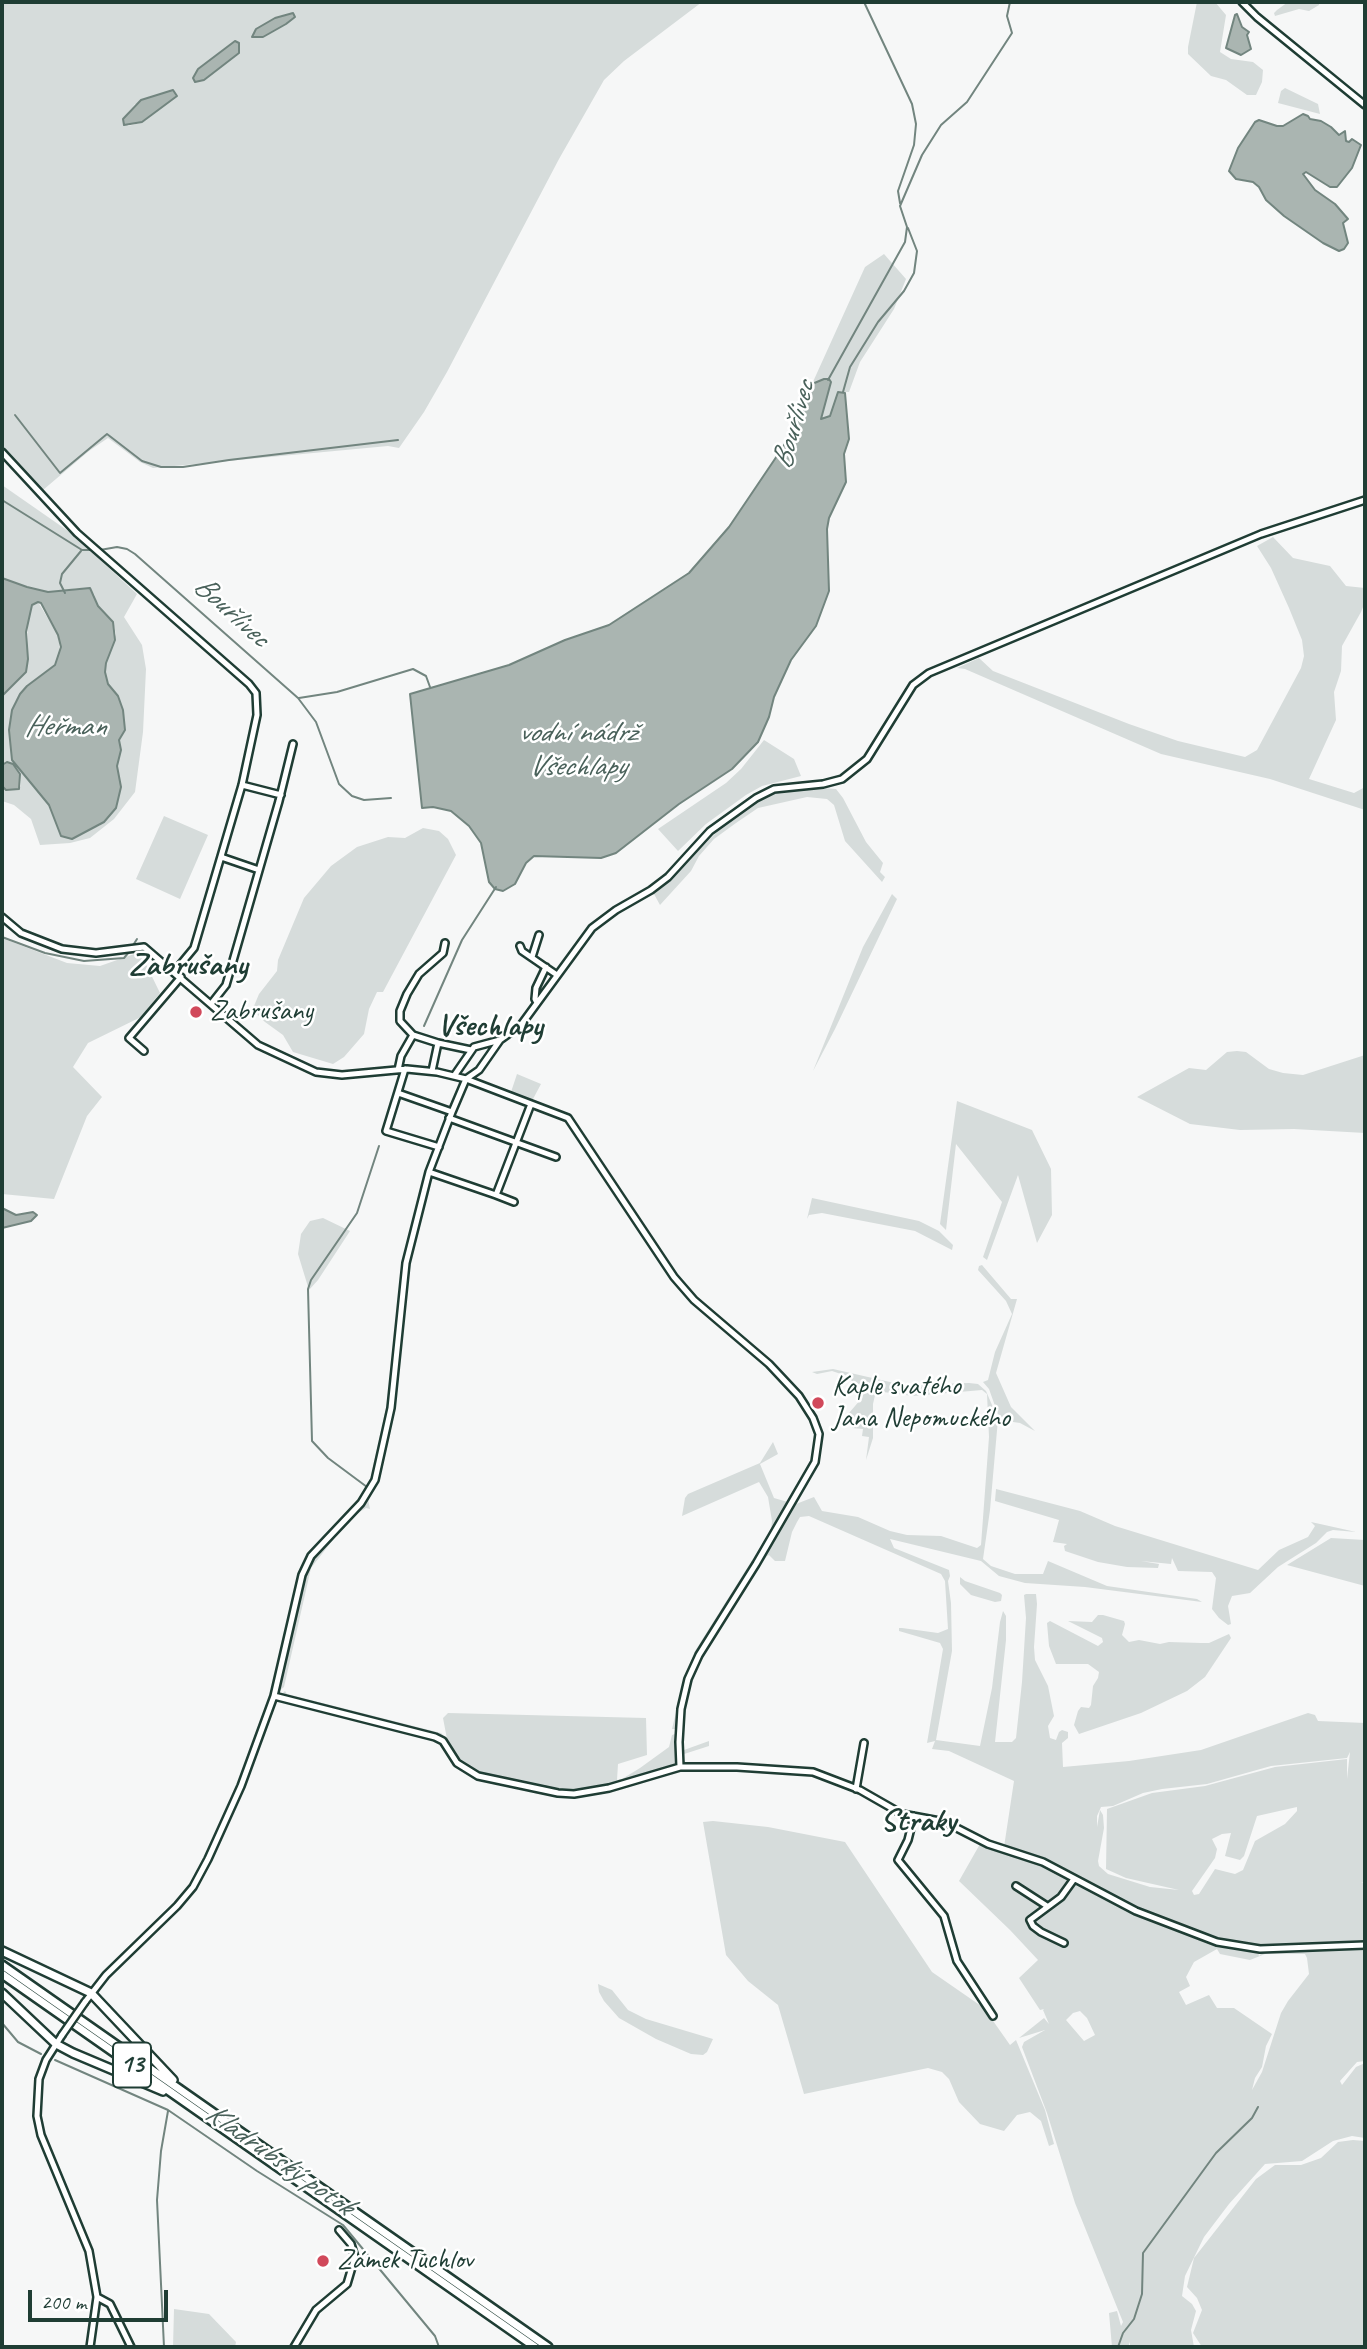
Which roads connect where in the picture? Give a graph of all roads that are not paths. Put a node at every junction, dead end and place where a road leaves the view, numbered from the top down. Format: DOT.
graph roads {
  1 [pos="1242,2"];
  2 [pos="1365,105"];
  3 [pos="2,452"];
  4 [pos="1365,500"];
  5 [pos="293,744"];
  6 [pos="242,785"];
  7 [pos="281,795"];
  8 [pos="221,857"];
  9 [pos="260,870"];
  10 [pos="2,917"];
  11 [pos="539,935"];
  12 [pos="445,943"];
  13 [pos="520,946"];
  14 [pos="531,957"];
  15 [pos="546,967"];
  16 [pos="175,971"];
  17 [pos="558,975"];
  18 [pos="181,977"];
  19 [pos="537,1003"];
  20 [pos="211,1004"];
  21 [pos="414,1035"];
  22 [pos="499,1040"];
  23 [pos="438,1043"];
  24 [pos="471,1050"];
  25 [pos="144,1051"];
  26 [pos="401,1070"];
  27 [pos="432,1071"];
  28 [pos="454,1076"];
  29 [pos="466,1079"];
  30 [pos="398,1093"];
  31 [pos="531,1104"];
  32 [pos="450,1115"];
  33 [pos="517,1143"];
  34 [pos="439,1147"];
  35 [pos="556,1157"];
  36 [pos="429,1172"];
  37 [pos="496,1195"];
  38 [pos="514,1202"];
  39 [pos="274,1696"];
  40 [pos="864,1743"];
  41 [pos="680,1767"];
  42 [pos="856,1789"];
  43 [pos="914,1816"];
  44 [pos="1074,1879"];
  45 [pos="1016,1886"];
  46 [pos="1047,1906"];
  47 [pos="1064,1943"];
  48 [pos="1365,1945"];
  49 [pos="2,1951"];
  50 [pos="2,1965"];
  51 [pos="2,1973"];
  52 [pos="2,1993"];
  53 [pos="91,1993"];
  54 [pos="993,2016"];
  55 [pos="56,2043"];
  56 [pos="185,2097"];
  57 [pos="339,2230"];
  58 [pos="97,2297"];
  59 [pos="90,2347"];
  60 [pos="131,2347"];
  61 [pos="294,2347"];
  62 [pos="535,2347"];
  63 [pos="548,2347"];
  1 -- 2 [label="street"];
  3 -- 6 [label="street"];
  4 -- 17 [label="street"];
  5 -- 7 [label="street"];
  6 -- 7 [label="street"];
  6 -- 8 [label="street"];
  7 -- 9 [label="street"];
  8 -- 9 [label="street"];
  8 -- 16 [label="street"];
  9 -- 20 [label="street"];
  10 -- 16 [label="street"];
  11 -- 14 [label="street"];
  12 -- 21 [label="street"];
  13 -- 14 [label="street"];
  14 -- 15 [label="street"];
  15 -- 17 [label="street"];
  15 -- 19 [label="street"];
  16 -- 18 [label="street"];
  17 -- 19 [label="street"];
  18 -- 20 [label="street"];
  18 -- 25 [label="street"];
  19 -- 22 [label="street"];
  20 -- 26 [label="street"];
  21 -- 23 [label="street"];
  21 -- 26 [label="street"];
  22 -- 24 [label="street"];
  22 -- 29 [label="street"];
  23 -- 24 [label="street"];
  23 -- 27 [label="street"];
  24 -- 28 [label="street"];
  26 -- 27 [label="street"];
  26 -- 30 [label="street"];
  27 -- 28 [label="street"];
  28 -- 29 [label="street"];
  29 -- 31 [label="street"];
  29 -- 32 [label="street"];
  30 -- 32 [label="street"];
  30 -- 34 [label="street"];
  31 -- 33 [label="street"];
  31 -- 41 [label="street"];
  32 -- 33 [label="street"];
  32 -- 34 [label="street"];
  33 -- 35 [label="street"];
  33 -- 37 [label="street"];
  34 -- 36 [label="street"];
  36 -- 37 [label="street"];
  36 -- 39 [label="street"];
  37 -- 38 [label="street"];
  39 -- 41 [label="street"];
  39 -- 53 [label="street"];
  40 -- 42 [label="street"];
  41 -- 42 [label="street"];
  42 -- 43 [label="street"];
  43 -- 44 [label="street"];
  43 -- 54 [label="street"];
  44 -- 46 [label="street"];
  44 -- 48 [label="street"];
  45 -- 46 [label="street"];
  46 -- 47 [label="street"];
  49 -- 53 [label="highway"];
  50 -- 56 [label="highway, 13"];
  51 -- 56 [label="highway, 13"];
  52 -- 55 [label="highway"];
  53 -- 55 [label="street, bridge"];
  53 -- 56 [label="highway"];
  55 -- 56 [label="highway"];
  55 -- 58 [label="street"];
  56 -- 62 [label="highway, 13"];
  56 -- 63 [label="highway, 13"];
  57 -- 61 [label="street"];
  58 -- 59 [label="street"];
  58 -- 60 [label="street"];
}
